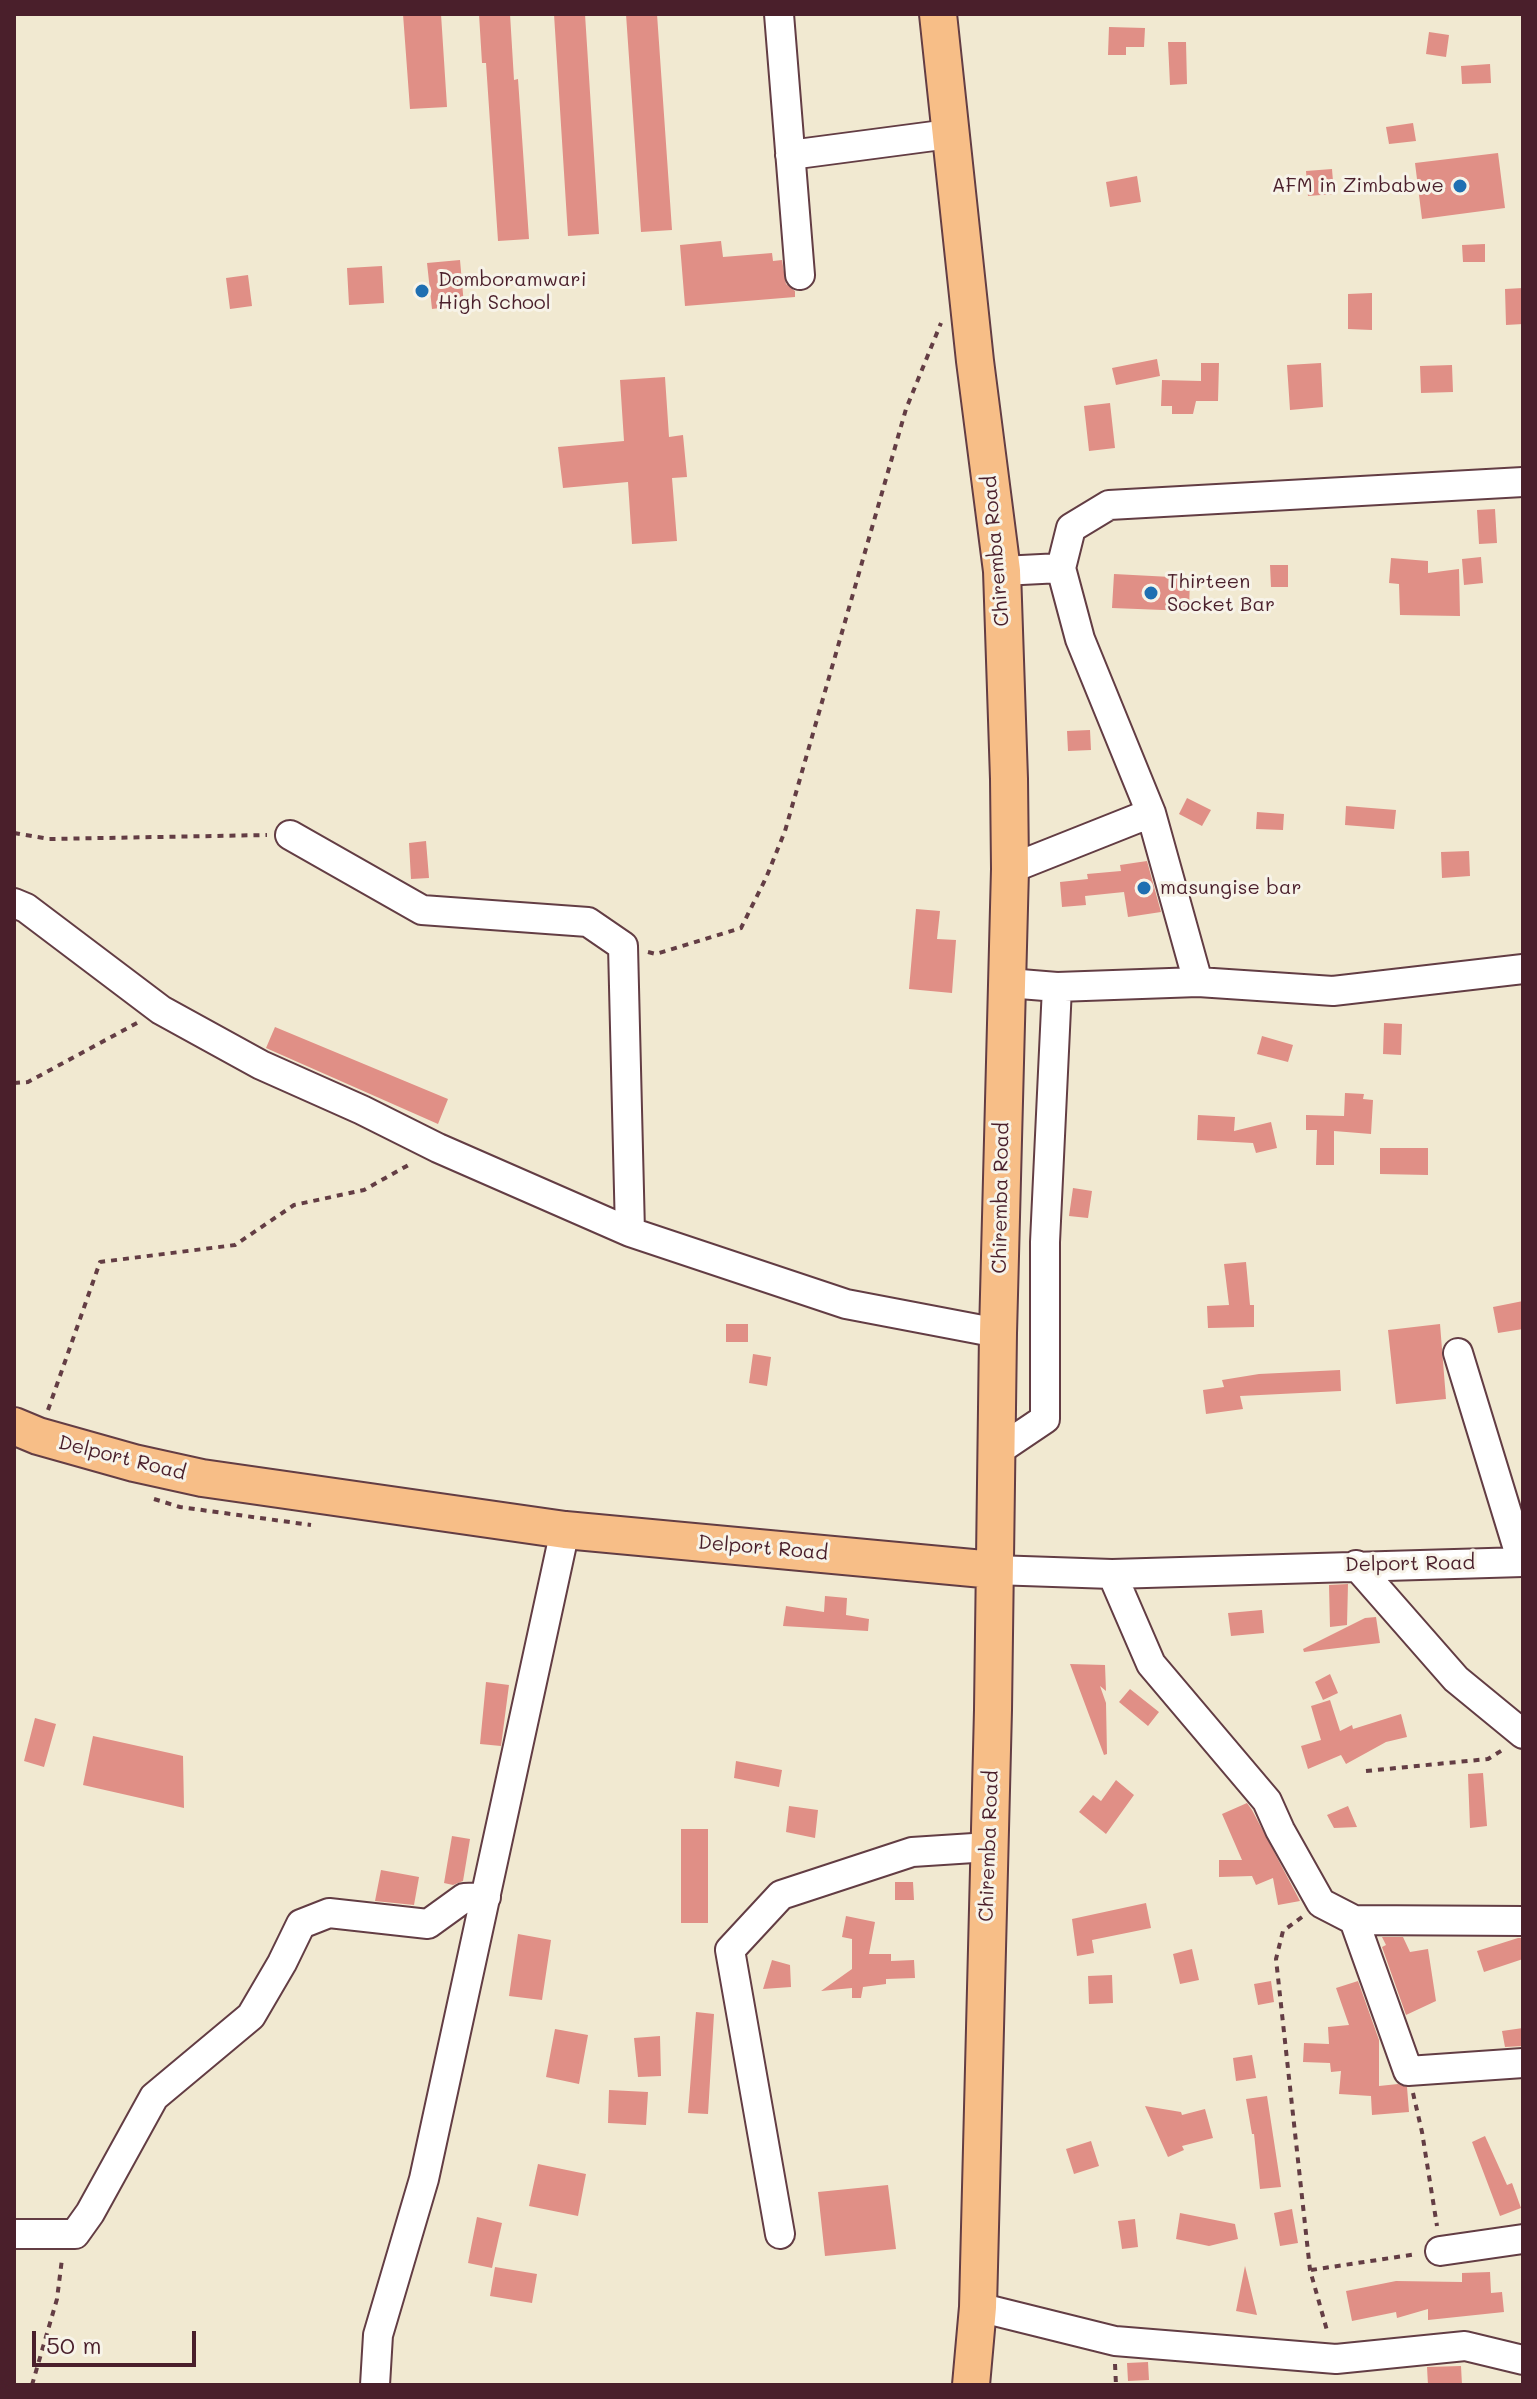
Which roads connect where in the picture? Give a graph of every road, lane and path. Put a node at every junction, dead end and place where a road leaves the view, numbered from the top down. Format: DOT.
graph roads {
  1 [pos="779,14"];
  2 [pos="938,14"];
  3 [pos="949,134"];
  4 [pos="790,155"];
  5 [pos="800,275"];
  6 [pos="941,323"];
  7 [pos="1523,482"];
  8 [pos="1061,568"];
  9 [pos="1002,571"];
  10 [pos="1151,813"];
  11 [pos="14,833"];
  12 [pos="290,835"];
  13 [pos="1010,869"];
  14 [pos="14,903"];
  15 [pos="623,946"];
  16 [pos="1523,969"];
  17 [pos="1198,982"];
  18 [pos="1008,983"];
  19 [pos="1057,987"];
  20 [pos="161,1010"];
  21 [pos="14,1083"];
  22 [pos="438,1148"];
  23 [pos="630,1232"];
  24 [pos="998,1333"];
  25 [pos="1458,1353"];
  26 [pos="26,1431"];
  27 [pos="996,1452"];
  28 [pos="565,1530"];
  29 [pos="1522,1562"];
  30 [pos="1356,1565"];
  31 [pos="994,1570"];
  32 [pos="1112,1574"];
  33 [pos="1517,1739"];
  34 [pos="1366,1771"];
  35 [pos="989,1847"];
  36 [pos="486,1897"];
  37 [pos="1321,1903"];
  38 [pos="1354,1920"];
  39 [pos="1523,1921"];
  40 [pos="1523,2063"];
  41 [pos="1408,2071"];
  42 [pos="14,2234"];
  43 [pos="66,2234"];
  44 [pos="780,2234"];
  45 [pos="1523,2239"];
  46 [pos="1440,2251"];
  47 [pos="1310,2270"];
  48 [pos="978,2307"];
  49 [pos="1336,2359"];
  50 [pos="1523,2360"];
  51 [pos="32,2385"];
  52 [pos="375,2385"];
  53 [pos="971,2385"];
  1 -- 4 [label="street"];
  2 -- 3 [label="main road, Chiremba Road"];
  3 -- 4 [label="street"];
  3 -- 9 [label="main road, Chiremba Road"];
  4 -- 5 [label="street"];
  6 -- 15 [label="path"];
  7 -- 8 [label="street"];
  8 -- 9 [label="street"];
  8 -- 10 [label="street"];
  9 -- 13 [label="main road, Chiremba Road"];
  10 -- 13 [label="street"];
  10 -- 17 [label="street"];
  11 -- 12 [label="path"];
  12 -- 15 [label="street"];
  13 -- 18 [label="main road, Chiremba Road"];
  14 -- 20 [label="street"];
  15 -- 23 [label="street"];
  16 -- 17 [label="street"];
  17 -- 19 [label="street"];
  18 -- 19 [label="street"];
  18 -- 24 [label="main road, Chiremba Road"];
  19 -- 27 [label="street"];
  20 -- 21 [label="path"];
  20 -- 22 [label="street"];
  22 -- 23 [label="street"];
  22 -- 26 [label="path"];
  23 -- 24 [label="street"];
  24 -- 27 [label="main road, Chiremba Road"];
  25 -- 29 [label="street"];
  26 -- 28 [label="main road, Delport Road"];
  27 -- 31 [label="main road, Chiremba Road"];
  28 -- 31 [label="main road, Delport Road"];
  28 -- 36 [label="street"];
  29 -- 30 [label="street, Delport Road"];
  30 -- 32 [label="street, Delport Road"];
  30 -- 33 [label="street"];
  31 -- 32 [label="street, Delport Road"];
  31 -- 35 [label="main road, Chiremba Road"];
  32 -- 37 [label="street"];
  33 -- 34 [label="path"];
  35 -- 44 [label="street"];
  35 -- 48 [label="main road, Chiremba Road"];
  36 -- 43 [label="street"];
  36 -- 52 [label="street"];
  37 -- 38 [label="street"];
  37 -- 47 [label="path"];
  38 -- 39 [label="street"];
  38 -- 41 [label="street"];
  40 -- 41 [label="street"];
  41 -- 46 [label="path"];
  42 -- 43 [label="street"];
  43 -- 51 [label="path"];
  45 -- 46 [label="street"];
  46 -- 47 [label="path"];
  47 -- 49 [label="path"];
  48 -- 49 [label="street"];
  48 -- 53 [label="main road, Chiremba Road"];
  49 -- 50 [label="street"];
}
